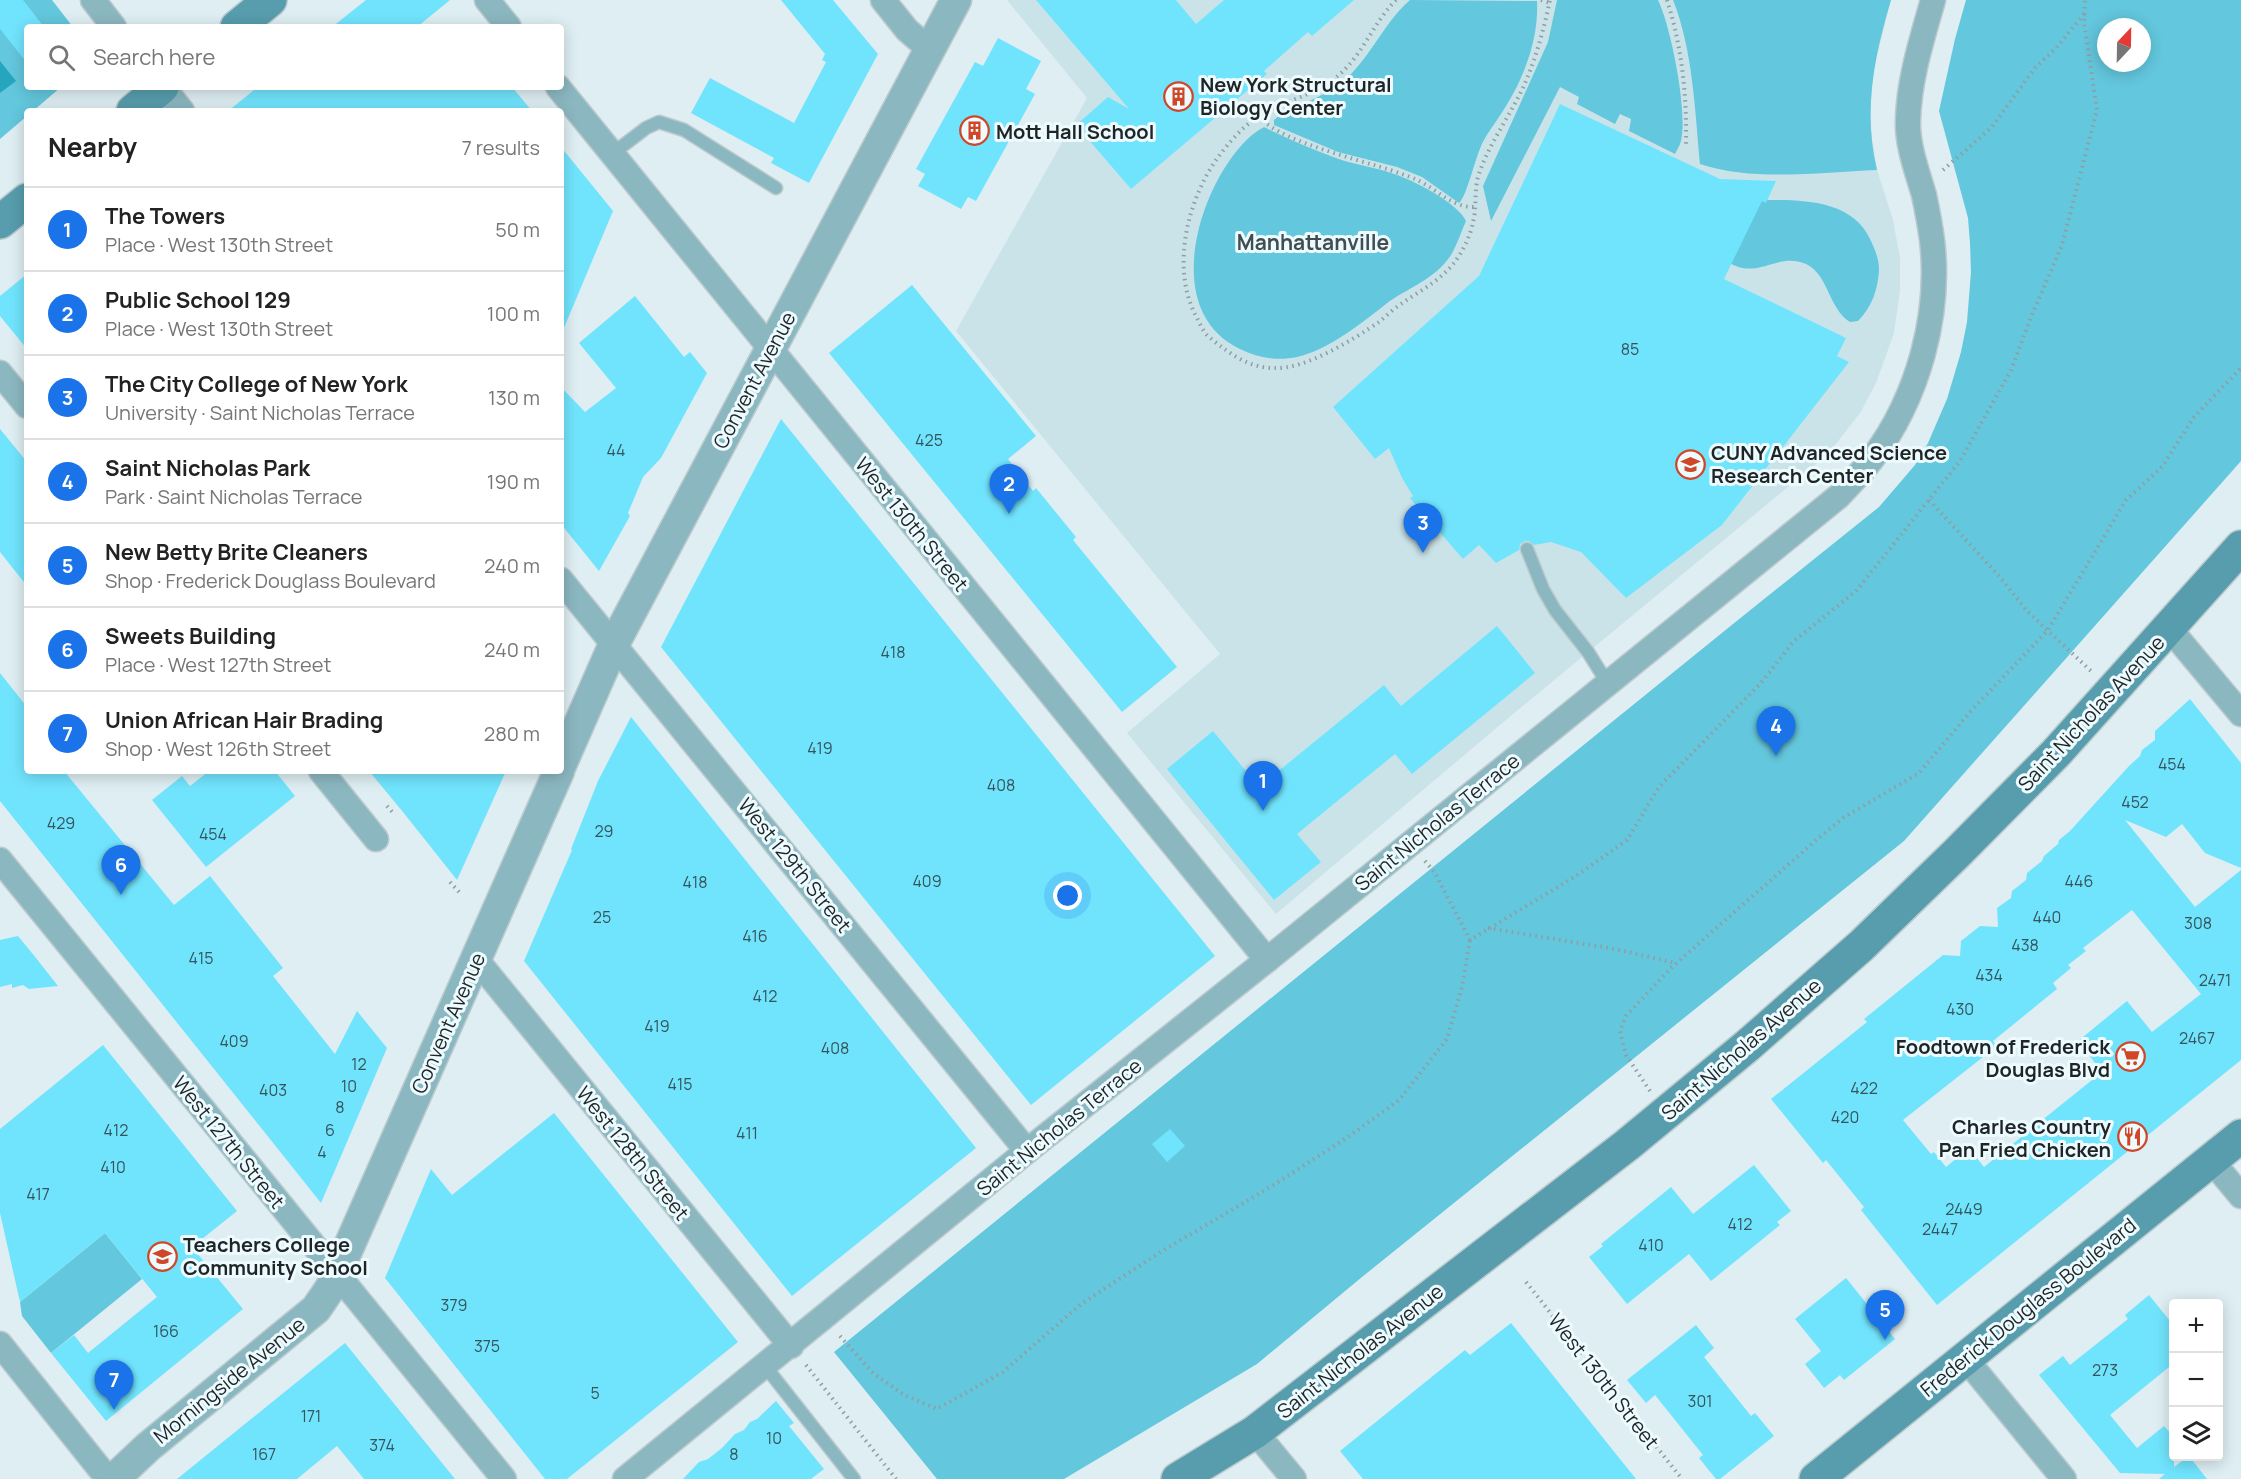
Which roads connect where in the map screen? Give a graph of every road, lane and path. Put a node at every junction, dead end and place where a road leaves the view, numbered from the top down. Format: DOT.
graph roads {
  1 [pos="93,0"];
  2 [pos="270,0"];
  3 [pos="487,0"];
  4 [pos="883,0"];
  5 [pos="956,0"];
  6 [pos="1396,0"];
  7 [pos="1541,0"];
  8 [pos="1666,0"];
  9 [pos="1933,0"];
  10 [pos="2085,0"];
  11 [pos="1550,2"];
  12 [pos="2084,14"];
  13 [pos="112,24"];
  14 [pos="241,24"];
  15 [pos="507,24"];
  16 [pos="929,49"];
  17 [pos="159,90"];
  18 [pos="165,90"];
  19 [pos="560,90"];
  20 [pos="137,108"];
  21 [pos="180,108"];
  22 [pos="1259,116"];
  23 [pos="1686,145"];
  24 [pos="612,154"];
  25 [pos="1921,187"];
  26 [pos="776,188"];
  27 [pos="24,202"];
  28 [pos="1475,207"];
  29 [pos="0,222"];
  30 [pos="770,350"];
  31 [pos="2241,368"];
  32 [pos="0,373"];
  33 [pos="24,402"];
  34 [pos="1929,500"];
  35 [pos="2241,547"];
  36 [pos="1527,549"];
  37 [pos="564,584"];
  38 [pos="2169,628"];
  39 [pos="2048,630"];
  40 [pos="614,644"];
  41 [pos="1608,684"];
  42 [pos="2113,690"];
  43 [pos="2241,714"];
  44 [pos="564,758"];
  45 [pos="323,774"];
  46 [pos="558,774"];
  47 [pos="387,806"];
  48 [pos="395,815"];
  49 [pos="376,839"];
  50 [pos="1410,844"];
  51 [pos="0,860"];
  52 [pos="450,882"];
  53 [pos="459,892"];
  54 [pos="1488,928"];
  55 [pos="1470,940"];
  56 [pos="476,959"];
  57 [pos="1267,960"];
  58 [pos="1676,963"];
  59 [pos="1666,1114"];
  60 [pos="2241,1136"];
  61 [pos="1027,1151"];
  62 [pos="2211,1160"];
  63 [pos="2241,1196"];
  64 [pos="337,1275"];
  65 [pos="1526,1282"];
  66 [pos="825,1318"];
  67 [pos="0,1344"];
  68 [pos="791,1346"];
  69 [pos="1965,1358"];
  70 [pos="765,1366"];
  71 [pos="1256,1432"];
  72 [pos="108,1479"];
  73 [pos="114,1479"];
  74 [pos="504,1479"];
  75 [pos="625,1479"];
  76 [pos="854,1479"];
  77 [pos="896,1479"];
  78 [pos="1178,1479"];
  79 [pos="1294,1479"];
  80 [pos="1682,1479"];
  81 [pos="1816,1479"];
  82 [pos="2064,1479"];
  1 -- 13 [label="street"];
  2 -- 14 [label="main road"];
  3 -- 15 [label="street"];
  4 -- 16 [label="street"];
  5 -- 16 [label="street, Convent Avenue"];
  6 -- 22 [label="path"];
  7 -- 11 [label="path"];
  8 -- 23 [label="path"];
  9 -- 25 [label="street, Saint Nicholas Terrace"];
  10 -- 12 [label="path"];
  11 -- 28 [label="path"];
  12 -- 25 [label="path"];
  12 -- 34 [label="path"];
  16 -- 30 [label="street, Convent Avenue"];
  17 -- 20 [label="main road"];
  18 -- 21 [label="street"];
  19 -- 24 [label="street, West 130th Street"];
  22 -- 28 [label="path"];
  22 -- 28 [label="path"];
  24 -- 26 [label="lane"];
  24 -- 30 [label="street, West 130th Street"];
  25 -- 41 [label="street, Saint Nicholas Terrace"];
  27 -- 29 [label="main road"];
  30 -- 40 [label="street, Convent Avenue"];
  30 -- 57 [label="street, West 130th Street"];
  31 -- 39 [label="path"];
  32 -- 33 [label="street"];
  34 -- 39 [label="path"];
  34 -- 54 [label="path"];
  35 -- 38 [label="main road, Saint Nicholas Avenue"];
  36 -- 41 [label="lane"];
  37 -- 40 [label="street, West 129th Street"];
  38 -- 42 [label="main road, Saint Nicholas Avenue"];
  38 -- 43 [label="street"];
  39 -- 42 [label="path"];
  39 -- 58 [label="path"];
  40 -- 44 [label="street, Convent Avenue"];
  40 -- 61 [label="street, West 129th Street"];
  41 -- 50 [label="street, Saint Nicholas Terrace"];
  42 -- 59 [label="main road, Saint Nicholas Avenue"];
  45 -- 49 [label="street"];
  46 -- 56 [label="street, Convent Avenue"];
  47 -- 48 [label="path"];
  50 -- 55 [label="path"];
  50 -- 57 [label="street, Saint Nicholas Terrace"];
  51 -- 64 [label="street, West 127th Street"];
  52 -- 53 [label="path"];
  54 -- 55 [label="path"];
  54 -- 58 [label="path"];
  55 -- 66 [label="path"];
  56 -- 64 [label="street, Convent Avenue"];
  56 -- 68 [label="street, West 128th Street"];
  57 -- 61 [label="street, Saint Nicholas Terrace"];
  58 -- 59 [label="path"];
  59 -- 71 [label="main road, Saint Nicholas Avenue"];
  60 -- 62 [label="main road, Frederick Douglass Boulevard"];
  61 -- 66 [label="street, Saint Nicholas Terrace"];
  62 -- 63 [label="street"];
  62 -- 69 [label="main road, Frederick Douglass Boulevard"];
  64 -- 73 [label="street, Morningside Avenue"];
  64 -- 74 [label="street, West 127th Street"];
  65 -- 80 [label="path, West 130th Street"];
  66 -- 68 [label="street, Saint Nicholas Terrace"];
  67 -- 72 [label="street"];
  68 -- 70 [label="street, Saint Nicholas Terrace"];
  68 -- 77 [label="path"];
  69 -- 81 [label="main road, Frederick Douglass Boulevard"];
  69 -- 82 [label="street"];
  70 -- 75 [label="street, Saint Nicholas Terrace"];
  70 -- 76 [label="lane"];
  71 -- 78 [label="main road, Saint Nicholas Avenue"];
  71 -- 79 [label="street"];
}
